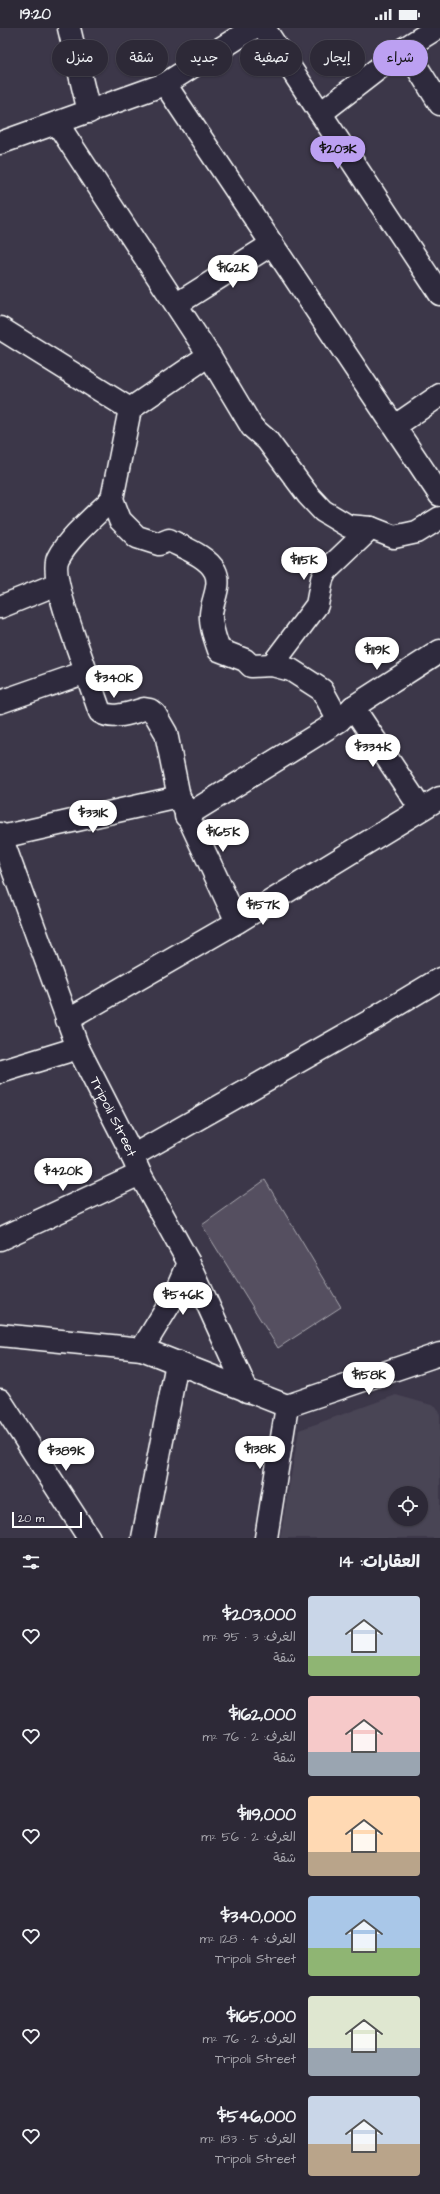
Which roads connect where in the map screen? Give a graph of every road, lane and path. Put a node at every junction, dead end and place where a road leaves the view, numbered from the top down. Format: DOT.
graph roads {
  1 [pos="69,28"];
  2 [pos="253,28"];
  3 [pos="264,28"];
  4 [pos="437,28"];
  5 [pos="418,40"];
  6 [pos="373,73"];
  7 [pos="422,76"];
  8 [pos="165,84"];
  9 [pos="440,104"];
  10 [pos="89,112"];
  11 [pos="321,113"];
  12 [pos="57,123"];
  13 [pos="0,143"];
  14 [pos="272,244"];
  15 [pos="440,294"];
  16 [pos="177,304"];
  17 [pos="0,328"];
  18 [pos="209,355"];
  19 [pos="440,395"];
  20 [pos="130,409"];
  21 [pos="395,426"];
  22 [pos="440,495"];
  23 [pos="112,499"];
  24 [pos="440,518"];
  25 [pos="371,528"];
  26 [pos="57,584"];
  27 [pos="0,607"];
  28 [pos="440,651"];
  29 [pos="272,665"];
  30 [pos="86,672"];
  31 [pos="0,702"];
  32 [pos="346,714"];
  33 [pos="440,798"];
  34 [pos="182,807"];
  35 [pos="421,810"];
  36 [pos="0,836"];
  37 [pos="9,885"];
  38 [pos="237,922"];
  39 [pos="440,979"];
  40 [pos="67,1020"];
  41 [pos="78,1048"];
  42 [pos="0,1072"];
  43 [pos="136,1165"];
  44 [pos="0,1239"];
  45 [pos="188,1264"];
  46 [pos="0,1335"];
  47 [pos="142,1349"];
  48 [pos="440,1354"];
  49 [pos="177,1363"];
  50 [pos="247,1391"];
  51 [pos="0,1400"];
  52 [pos="287,1406"];
  53 [pos="8,1428"];
  54 [pos="89,1538"];
  55 [pos="143,1538"];
  56 [pos="266,1538"];
  1 -- 10 [label="street"];
  2 -- 8 [label="street"];
  3 -- 11 [label="street"];
  4 -- 5 [label="street"];
  6 -- 11 [label="street"];
  7 -- 9 [label="street"];
  8 -- 10 [label="street"];
  8 -- 14 [label="street"];
  10 -- 12 [label="street"];
  11 -- 15 [label="street"];
  12 -- 13 [label="street"];
  12 -- 16 [label="street"];
  14 -- 16 [label="street"];
  14 -- 21 [label="street"];
  16 -- 18 [label="street"];
  17 -- 20 [label="street"];
  18 -- 20 [label="street"];
  18 -- 25 [label="street"];
  19 -- 21 [label="street"];
  20 -- 23 [label="street"];
  21 -- 22 [label="street"];
  23 -- 26 [label="street"];
  23 -- 29 [label="street"];
  24 -- 25 [label="street"];
  25 -- 29 [label="street"];
  26 -- 27 [label="street"];
  26 -- 30 [label="street"];
  28 -- 32 [label="street"];
  29 -- 32 [label="street"];
  30 -- 31 [label="street"];
  30 -- 34 [label="street"];
  32 -- 34 [label="street"];
  32 -- 35 [label="street"];
  33 -- 35 [label="street"];
  34 -- 36 [label="street"];
  34 -- 38 [label="street"];
  35 -- 38 [label="street"];
  36 -- 37 [label="street, Tripoli Street"];
  37 -- 40 [label="street, Tripoli Street"];
  38 -- 40 [label="street"];
  39 -- 43 [label="street"];
  40 -- 41 [label="street, Tripoli Street"];
  41 -- 42 [label="street"];
  41 -- 43 [label="street, Tripoli Street"];
  43 -- 44 [label="street"];
  43 -- 45 [label="street, Tripoli Street"];
  45 -- 47 [label="street"];
  45 -- 50 [label="street, Tripoli Street"];
  46 -- 47 [label="street"];
  47 -- 49 [label="street"];
  48 -- 52 [label="street"];
  49 -- 50 [label="street"];
  49 -- 55 [label="street"];
  50 -- 52 [label="street"];
  51 -- 53 [label="street"];
  52 -- 56 [label="street"];
  53 -- 54 [label="street"];
}
